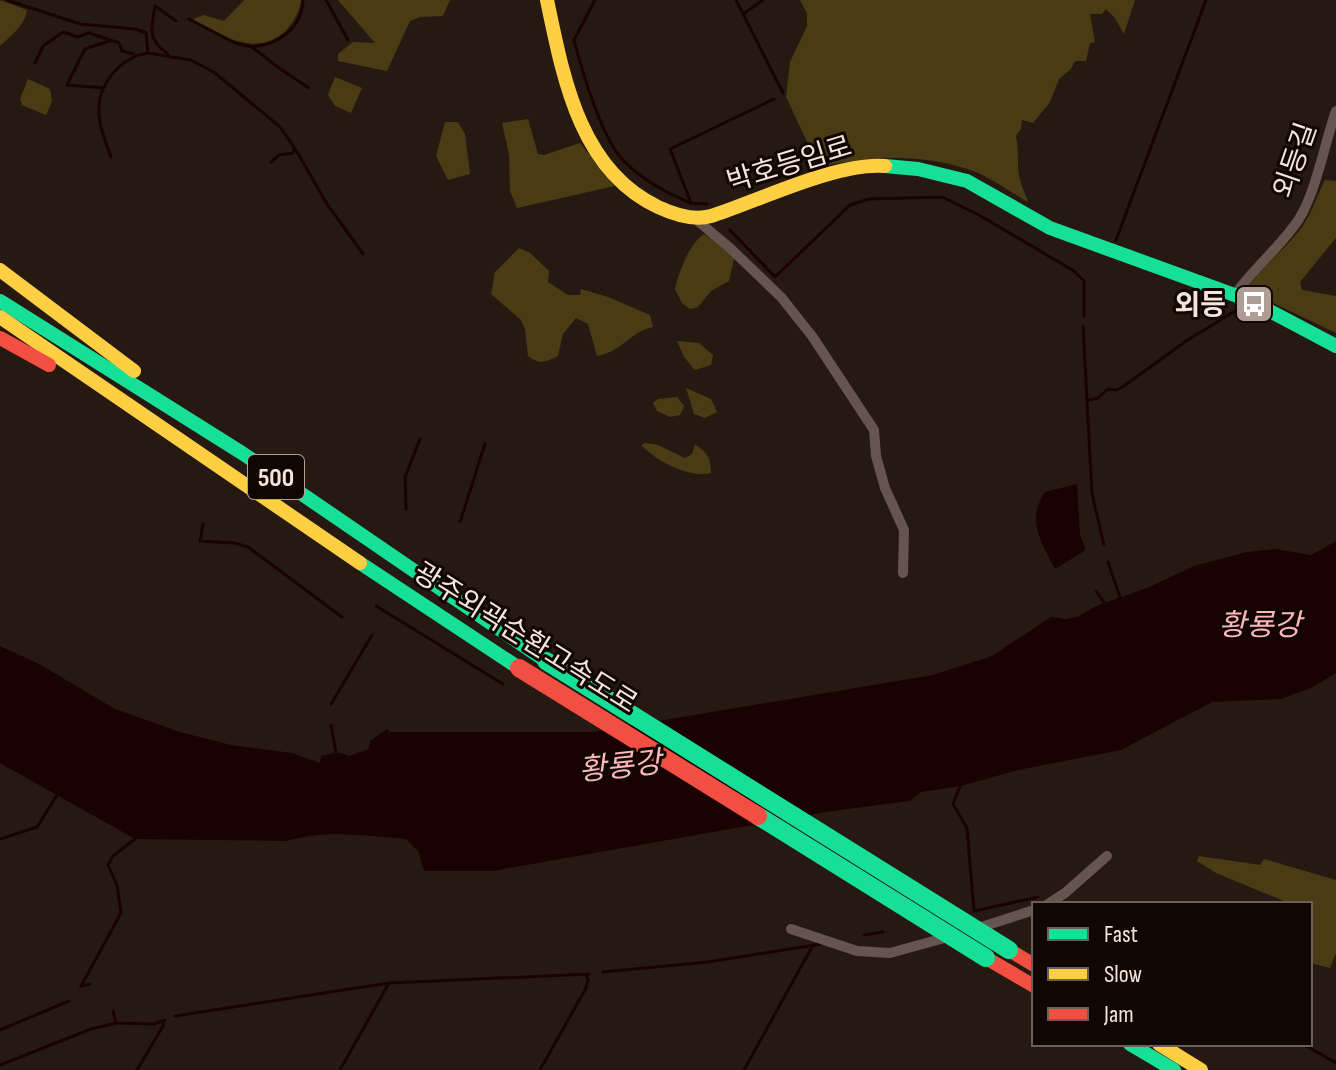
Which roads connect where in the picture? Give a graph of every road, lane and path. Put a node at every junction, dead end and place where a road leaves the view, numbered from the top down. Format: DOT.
graph roads {
  1 [pos="547,0"];
  2 [pos="1336,111"];
  3 [pos="693,217"];
  4 [pos="0,270"];
  5 [pos="1234,296"];
  6 [pos="0,301"];
  7 [pos="0,317"];
  8 [pos="0,338"];
  9 [pos="1336,346"];
  10 [pos="160,427"];
  11 [pos="242,453"];
  12 [pos="903,573"];
  13 [pos="1107,856"];
  14 [pos="1051,902"];
  15 [pos="1032,911"];
  16 [pos="791,929"];
  17 [pos="1032,964"];
  18 [pos="1032,985"];
  19 [pos="1133,1046"];
  20 [pos="1162,1046"];
  21 [pos="1174,1070"];
  22 [pos="1201,1070"];
  1 -- 3 [label="main road, 박호등임로"];
  2 -- 5 [label="street, 외등길"];
  3 -- 5 [label="main road, 박호등임로"];
  3 -- 12 [label="street"];
  4 -- 11 [label="main road"];
  5 -- 9 [label="main road, 박호등임로"];
  6 -- 11 [label="main road, 광주외곽순환고속도로 / 500"];
  7 -- 10 [label="main road, 광주외곽순환고속도로 / 500"];
  8 -- 10 [label="main road"];
  10 -- 18 [label="main road, 광주외곽순환고속도로 / 500, bridge"];
  11 -- 17 [label="main road, 광주외곽순환고속도로 / 500, bridge"];
  13 -- 14 [label="street"];
  15 -- 16 [label="street"];
  19 -- 21 [label="main road"];
  20 -- 22 [label="main road"];
}
